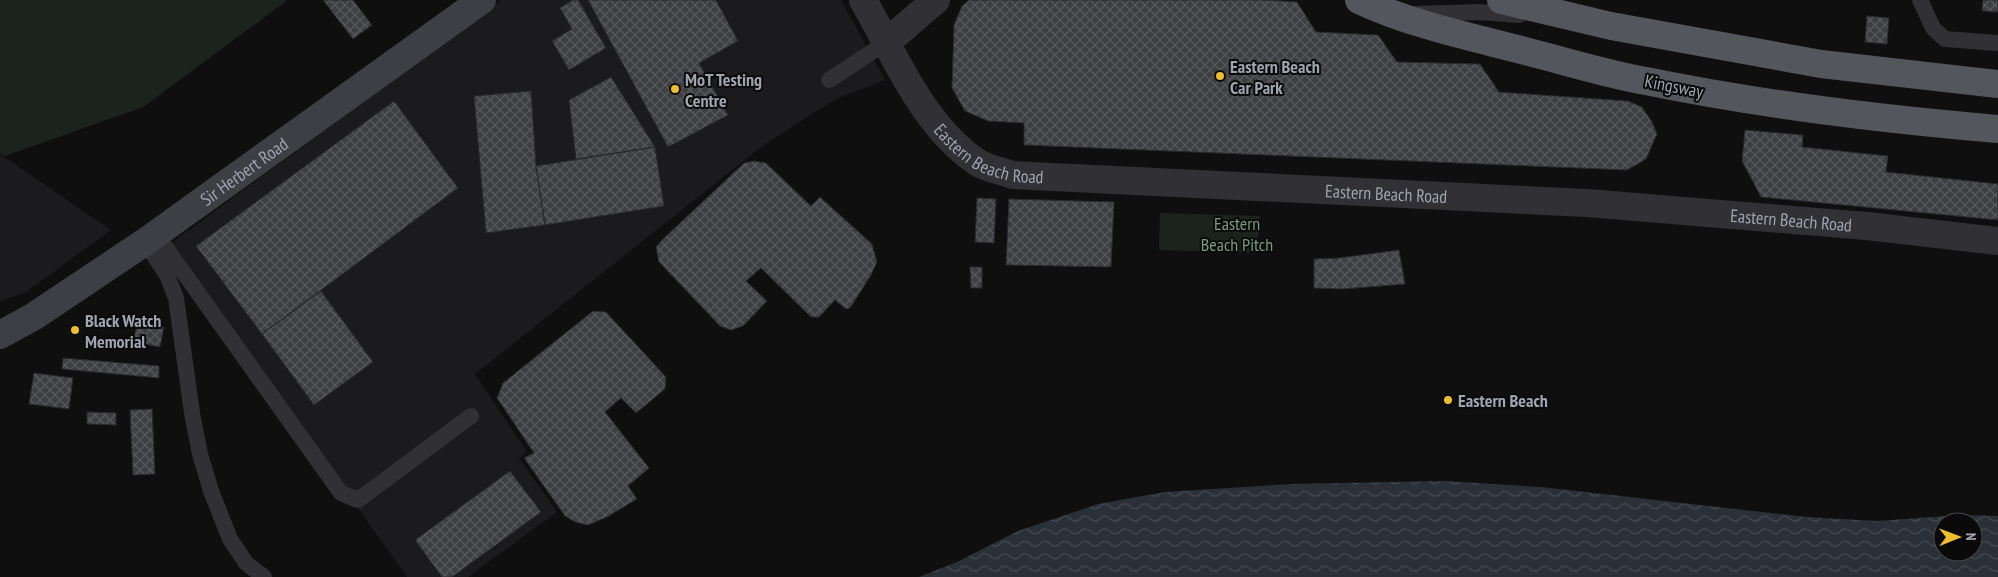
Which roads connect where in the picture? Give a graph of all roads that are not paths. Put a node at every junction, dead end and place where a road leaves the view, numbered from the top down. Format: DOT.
graph roads {
  1 [pos="482,0"];
  2 [pos="863,0"];
  3 [pos="936,0"];
  4 [pos="1359,0"];
  5 [pos="1502,0"];
  6 [pos="1920,0"];
  7 [pos="1544,10"];
  8 [pos="1398,15"];
  9 [pos="887,42"];
  10 [pos="1998,43"];
  11 [pos="829,80"];
  12 [pos="1998,84"];
  13 [pos="1998,129"];
  14 [pos="151,238"];
  15 [pos="1998,242"];
  16 [pos="0,335"];
  17 [pos="471,416"];
  18 [pos="249,570"];
  19 [pos="264,577"];
  1 -- 14 [label="main road, Sir Herbert Road"];
  2 -- 9 [label="street, Eastern Beach Road"];
  3 -- 9 [label="street"];
  4 -- 8 [label="highway, Kingsway"];
  5 -- 7 [label="highway"];
  6 -- 10 [label="lane"];
  7 -- 8 [label="lane"];
  7 -- 12 [label="highway"];
  8 -- 13 [label="highway, Kingsway"];
  9 -- 11 [label="lane"];
  9 -- 15 [label="street, Eastern Beach Road"];
  14 -- 16 [label="main road, Sir Herbert Road"];
  14 -- 17 [label="lane"];
  14 -- 18 [label="lane"];
  18 -- 19 [label="lane"];
}
